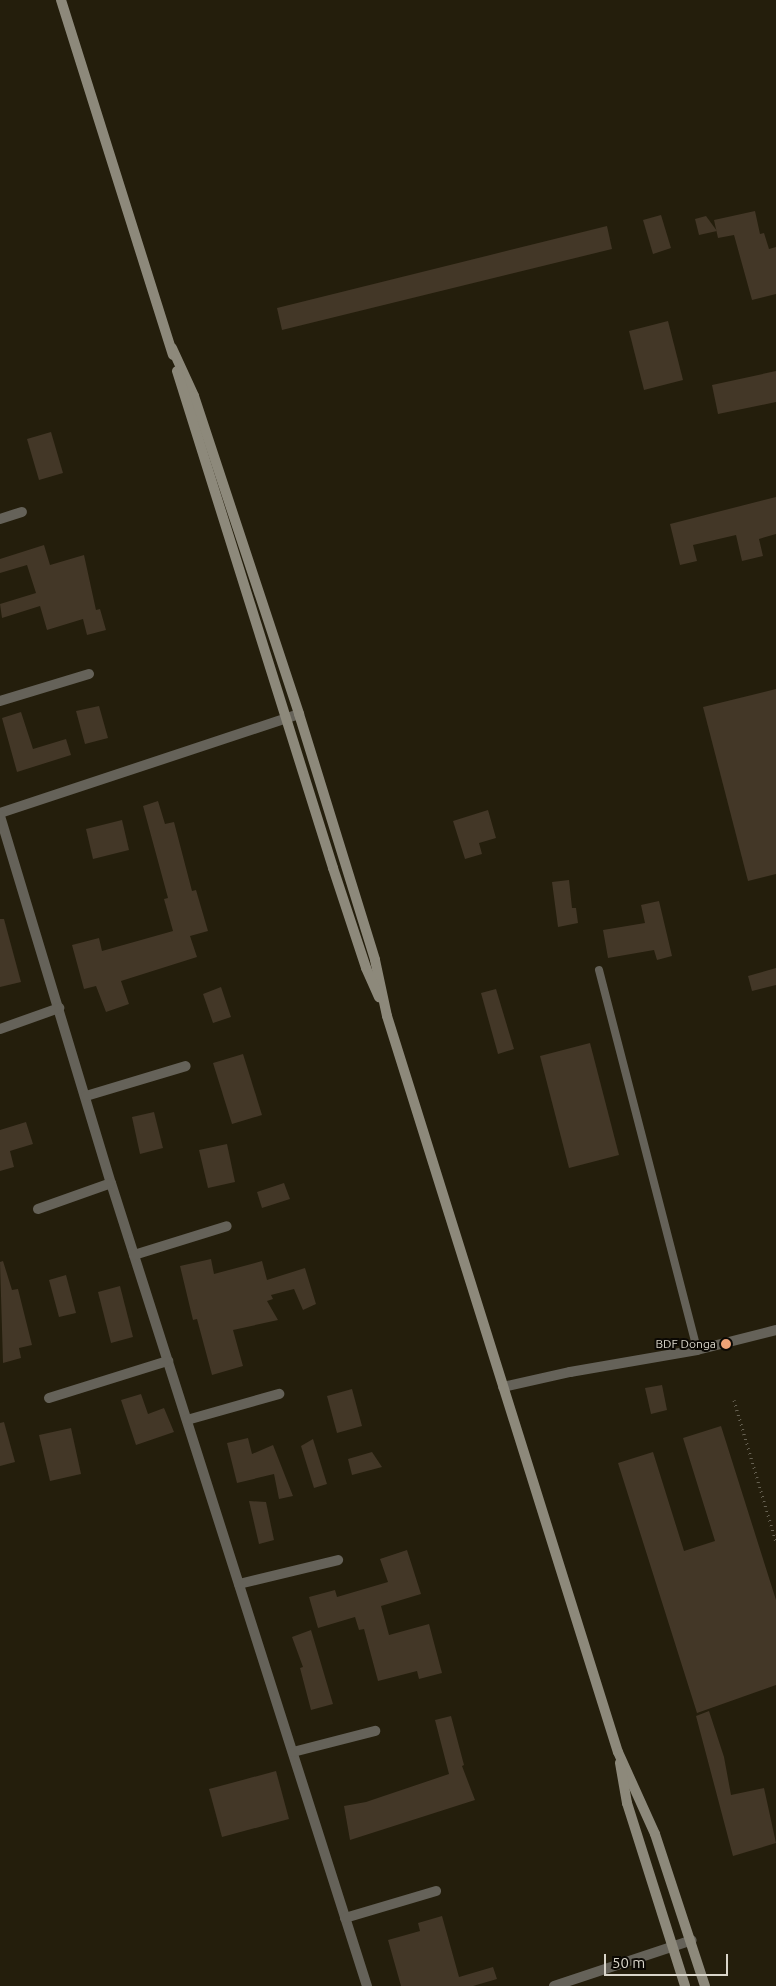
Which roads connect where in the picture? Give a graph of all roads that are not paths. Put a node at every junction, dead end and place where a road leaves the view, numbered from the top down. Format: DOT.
graph roads {
  1 [pos="61,0"];
  2 [pos="172,348"];
  3 [pos="22,512"];
  4 [pos="0,518"];
  5 [pos="89,674"];
  6 [pos="0,701"];
  7 [pos="299,714"];
  8 [pos="286,719"];
  9 [pos="0,814"];
  10 [pos="599,970"];
  11 [pos="59,1008"];
  12 [pos="387,1016"];
  13 [pos="0,1029"];
  14 [pos="186,1066"];
  15 [pos="86,1096"];
  16 [pos="111,1183"];
  17 [pos="38,1209"];
  18 [pos="227,1226"];
  19 [pos="134,1255"];
  20 [pos="776,1330"];
  21 [pos="697,1350"];
  22 [pos="168,1361"];
  23 [pos="503,1387"];
  24 [pos="279,1394"];
  25 [pos="48,1398"];
  26 [pos="187,1420"];
  27 [pos="338,1560"];
  28 [pos="239,1584"];
  29 [pos="375,1732"];
  30 [pos="292,1752"];
  31 [pos="618,1752"];
  32 [pos="436,1891"];
  33 [pos="345,1918"];
  34 [pos="692,1940"];
  35 [pos="673,1947"];
  36 [pos="367,1986"];
  37 [pos="554,1986"];
  38 [pos="685,1986"];
  39 [pos="705,1986"];
  1 -- 2 [label="main road"];
  2 -- 7 [label="main road"];
  2 -- 8 [label="main road"];
  3 -- 4 [label="street"];
  5 -- 6 [label="street"];
  7 -- 8 [label="street"];
  7 -- 12 [label="main road"];
  8 -- 9 [label="street"];
  8 -- 12 [label="main road"];
  9 -- 11 [label="street"];
  10 -- 21 [label="lane"];
  11 -- 13 [label="street"];
  11 -- 15 [label="street"];
  12 -- 23 [label="main road"];
  14 -- 15 [label="street"];
  15 -- 16 [label="street"];
  16 -- 17 [label="street"];
  16 -- 19 [label="street"];
  18 -- 19 [label="street"];
  19 -- 22 [label="street"];
  20 -- 21 [label="street"];
  21 -- 23 [label="street"];
  22 -- 25 [label="street"];
  22 -- 26 [label="street"];
  23 -- 31 [label="main road"];
  24 -- 26 [label="street"];
  26 -- 28 [label="street"];
  27 -- 28 [label="street"];
  28 -- 30 [label="street"];
  29 -- 30 [label="street"];
  30 -- 33 [label="street"];
  31 -- 34 [label="main road"];
  31 -- 35 [label="main road"];
  32 -- 33 [label="street"];
  33 -- 36 [label="street"];
  34 -- 35 [label="street"];
  34 -- 39 [label="main road"];
  35 -- 37 [label="street"];
  35 -- 38 [label="main road"];
}
